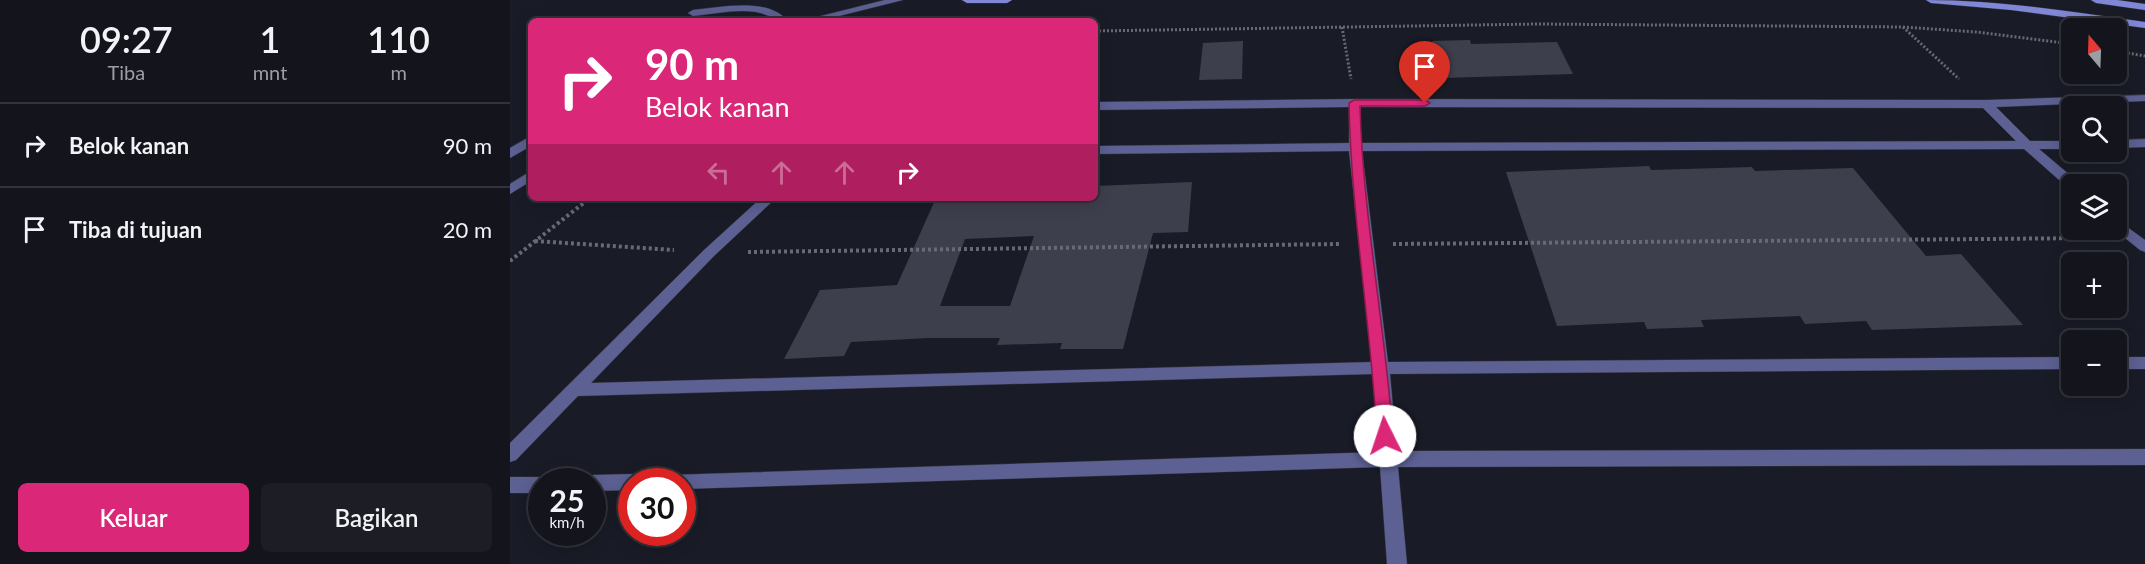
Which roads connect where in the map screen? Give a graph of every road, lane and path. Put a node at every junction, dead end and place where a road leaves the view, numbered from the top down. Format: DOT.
graph roads {
  1 [pos="696,0"];
  2 [pos="898,0"];
  3 [pos="967,0"];
  4 [pos="1007,0"];
  5 [pos="1931,0"];
  6 [pos="2096,0"];
  7 [pos="2145,7"];
  8 [pos="691,17"];
  9 [pos="780,18"];
  10 [pos="819,18"];
  11 [pos="2145,25"];
  12 [pos="1342,27"];
  13 [pos="1903,27"];
  14 [pos="1098,31"];
  15 [pos="2061,43"];
  16 [pos="2127,53"];
  17 [pos="2145,56"];
  18 [pos="2145,98"];
  19 [pos="1354,103"];
  20 [pos="1986,104"];
  21 [pos="1098,106"];
  22 [pos="528,142"];
  23 [pos="2145,143"];
  24 [pos="2127,144"];
  25 [pos="2027,145"];
  26 [pos="2061,145"];
  27 [pos="1355,147"];
  28 [pos="1098,150"];
  29 [pos="513,152"];
  30 [pos="2061,174"];
  31 [pos="528,177"];
  32 [pos="510,190"];
  33 [pos="586,201"];
  34 [pos="766,201"];
  35 [pos="2127,232"];
  36 [pos="2133,237"];
  37 [pos="535,241"];
  38 [pos="1366,244"];
  39 [pos="2145,248"];
  40 [pos="710,253"];
  41 [pos="510,261"];
  42 [pos="2061,363"];
  43 [pos="2127,363"];
  44 [pos="2145,363"];
  45 [pos="1381,368"];
  46 [pos="575,390"];
  47 [pos="510,454"];
  48 [pos="2145,457"];
  49 [pos="1387,459"];
  50 [pos="696,480"];
  51 [pos="528,484"];
  52 [pos="510,485"];
  53 [pos="1397,564"];
  1 -- 8 [label="street"];
  2 -- 10 [label="street"];
  3 -- 4 [label="main road"];
  5 -- 11 [label="main road"];
  6 -- 7 [label="main road"];
  8 -- 9 [label="street"];
  12 -- 13 [label="path"];
  12 -- 14 [label="path"];
  12 -- 19 [label="path"];
  13 -- 15 [label="path"];
  13 -- 20 [label="path"];
  16 -- 17 [label="path"];
  18 -- 20 [label="street"];
  19 -- 20 [label="street"];
  19 -- 21 [label="street"];
  19 -- 27 [label="street"];
  20 -- 25 [label="street"];
  22 -- 29 [label="street"];
  23 -- 24 [label="street"];
  25 -- 26 [label="street"];
  25 -- 27 [label="street"];
  25 -- 30 [label="street"];
  27 -- 28 [label="street"];
  27 -- 38 [label="street"];
  31 -- 32 [label="street"];
  33 -- 37 [label="path"];
  34 -- 40 [label="street"];
  35 -- 36 [label="street"];
  36 -- 38 [label="path"];
  36 -- 39 [label="street"];
  37 -- 40 [label="path"];
  37 -- 41 [label="path"];
  38 -- 40 [label="path"];
  38 -- 45 [label="street"];
  40 -- 46 [label="street"];
  42 -- 45 [label="street"];
  43 -- 44 [label="street"];
  45 -- 46 [label="street"];
  45 -- 49 [label="street"];
  46 -- 47 [label="street"];
  48 -- 49 [label="street"];
  49 -- 50 [label="street"];
  49 -- 53 [label="street"];
  51 -- 52 [label="street"];
}
